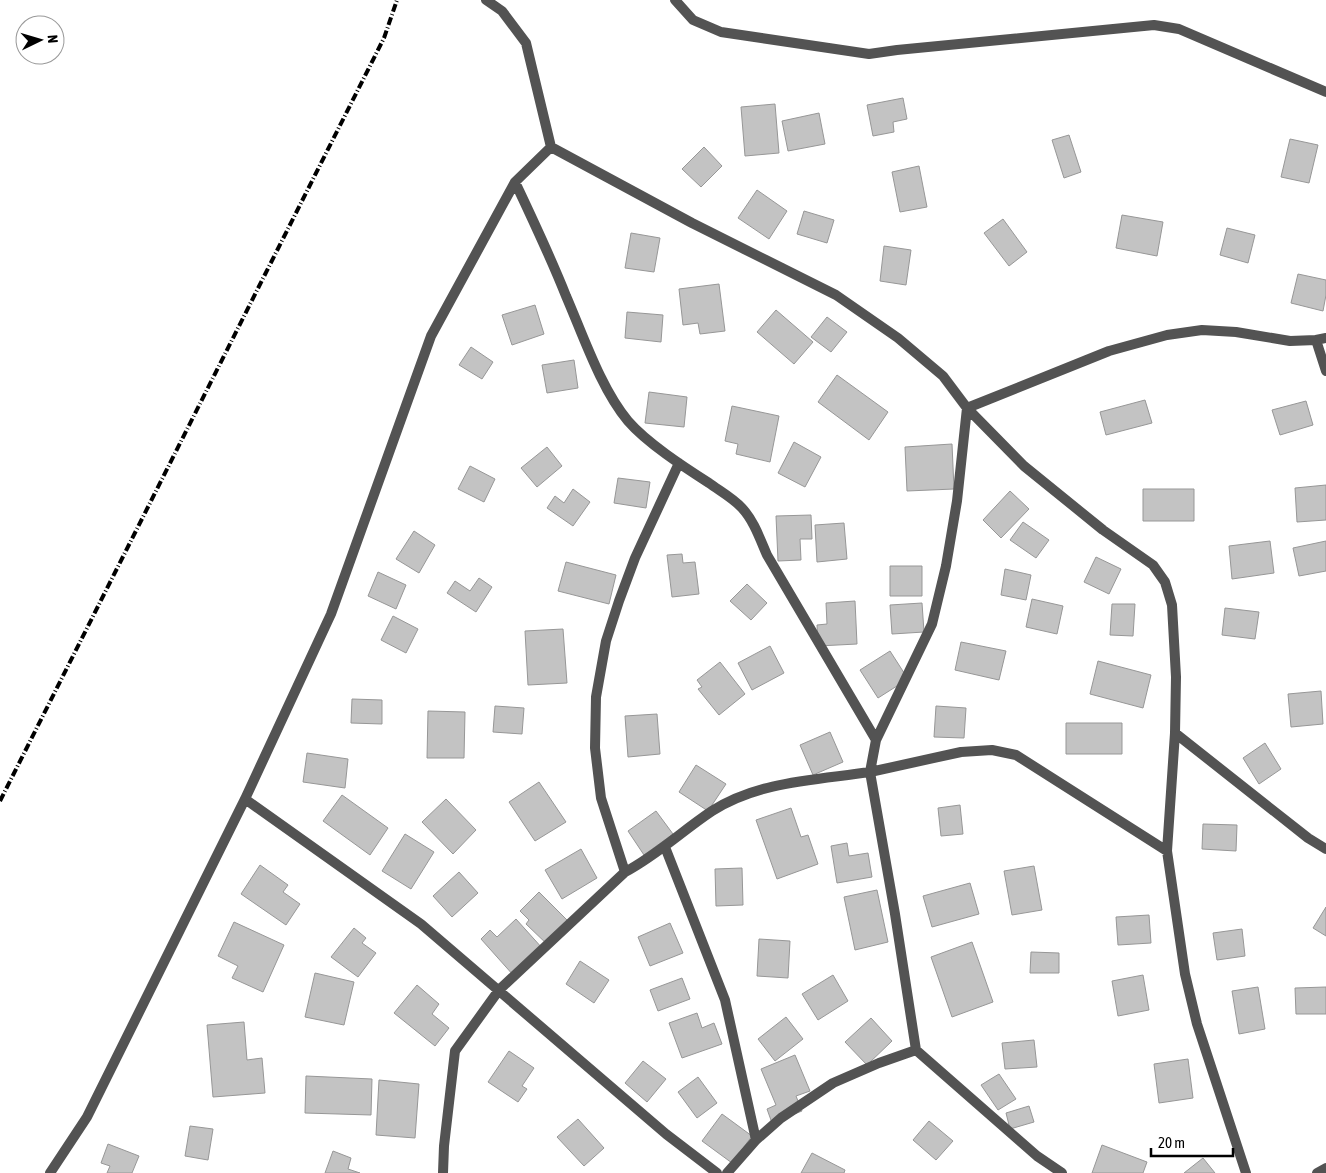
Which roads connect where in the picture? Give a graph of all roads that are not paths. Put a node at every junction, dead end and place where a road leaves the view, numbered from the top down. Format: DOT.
graph roads {
  1 [pos="486,0"];
  2 [pos="675,0"];
  3 [pos="1326,92"];
  4 [pos="551,147"];
  5 [pos="516,182"];
  6 [pos="1321,339"];
  7 [pos="1326,371"];
  8 [pos="968,408"];
  9 [pos="680,463"];
  10 [pos="1175,732"];
  11 [pos="876,740"];
  12 [pos="870,772"];
  13 [pos="245,799"];
  14 [pos="664,847"];
  15 [pos="1326,849"];
  16 [pos="1167,851"];
  17 [pos="625,872"];
  18 [pos="499,990"];
  19 [pos="916,1050"];
  20 [pos="756,1140"];
  21 [pos="1326,1168"];
  22 [pos="50,1173"];
  23 [pos="443,1173"];
  24 [pos="717,1173"];
  25 [pos="727,1173"];
  26 [pos="1062,1173"];
  27 [pos="1246,1173"];
  28 [pos="1317,1173"];
  1 -- 4 [label="street"];
  2 -- 3 [label="street"];
  4 -- 5 [label="street"];
  4 -- 8 [label="street"];
  5 -- 9 [label="street"];
  5 -- 13 [label="street"];
  6 -- 7 [label="street"];
  6 -- 8 [label="street"];
  8 -- 10 [label="street"];
  8 -- 11 [label="street"];
  9 -- 11 [label="street"];
  9 -- 17 [label="street"];
  10 -- 15 [label="street"];
  10 -- 16 [label="street"];
  11 -- 12 [label="street"];
  12 -- 14 [label="street"];
  12 -- 16 [label="street"];
  12 -- 19 [label="street"];
  13 -- 18 [label="street"];
  13 -- 22 [label="street"];
  14 -- 17 [label="street"];
  14 -- 20 [label="street"];
  16 -- 27 [label="street"];
  17 -- 18 [label="street"];
  18 -- 23 [label="street"];
  18 -- 24 [label="street"];
  19 -- 20 [label="street"];
  19 -- 26 [label="street"];
  20 -- 25 [label="street"];
  21 -- 28 [label="street"];
}
